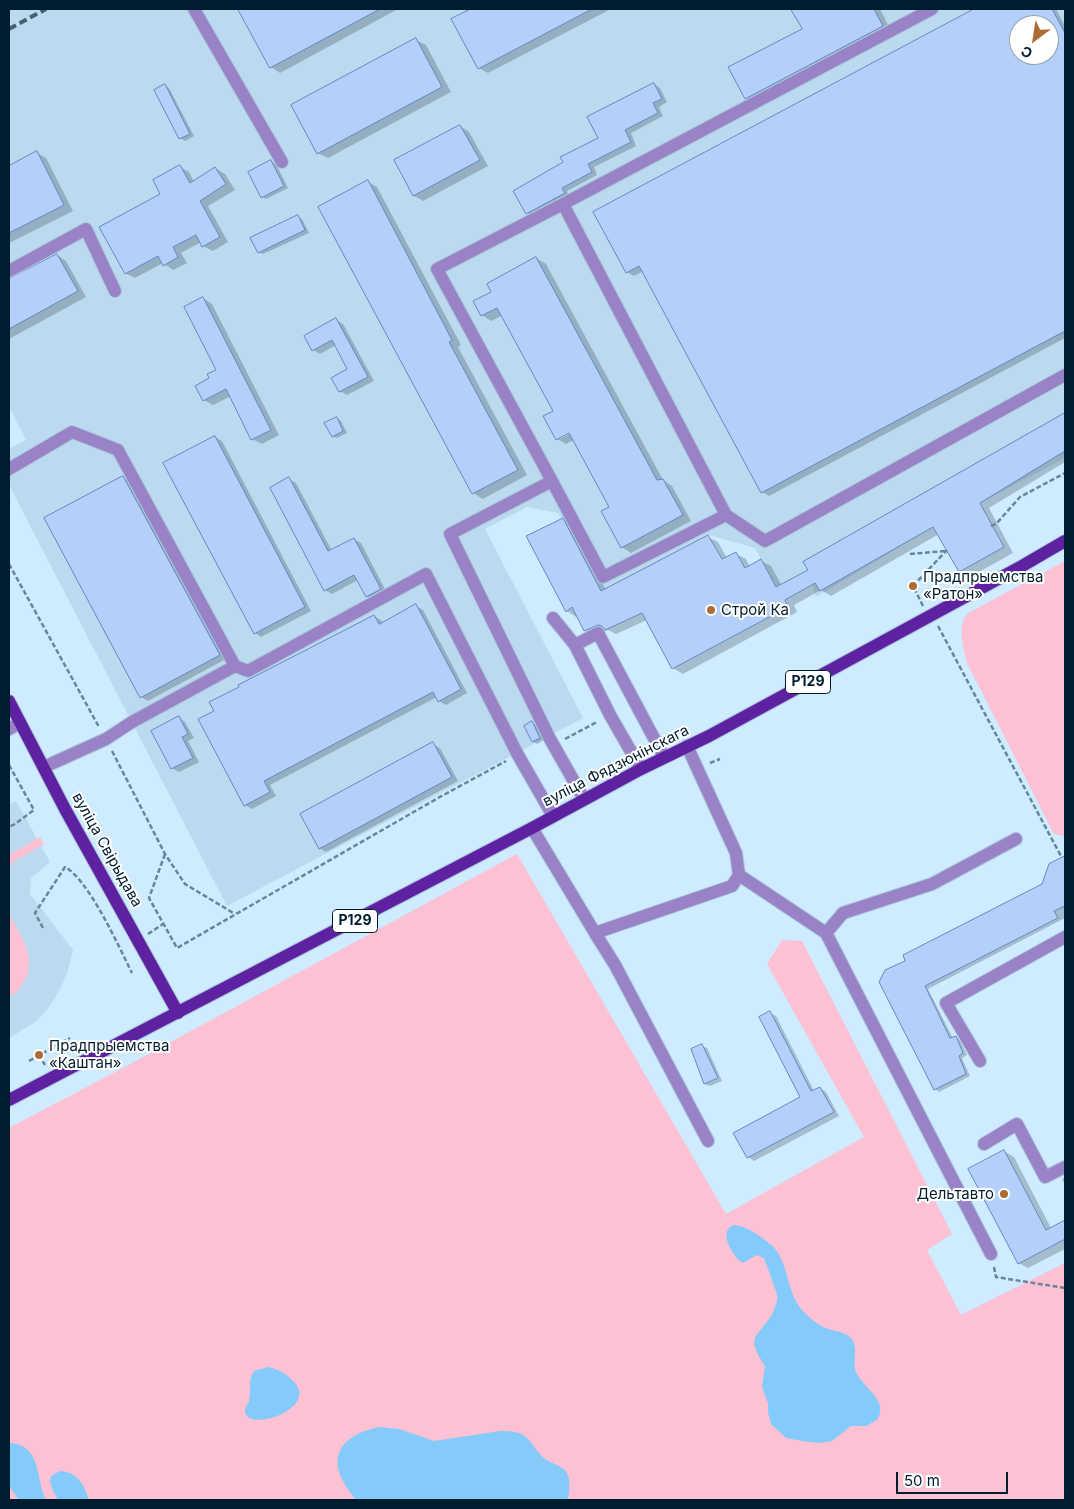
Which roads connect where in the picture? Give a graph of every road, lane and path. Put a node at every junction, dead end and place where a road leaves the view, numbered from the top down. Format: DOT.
graph roads {
  1 [pos="194,9"];
  2 [pos="932,9"];
  3 [pos="282,162"];
  4 [pos="563,204"];
  5 [pos="9,271"];
  6 [pos="115,291"];
  7 [pos="1065,375"];
  8 [pos="9,469"];
  9 [pos="1065,473"];
  10 [pos="552,481"];
  11 [pos="726,515"];
  12 [pos="991,526"];
  13 [pos="1065,541"];
  14 [pos="910,554"];
  15 [pos="553,618"];
  16 [pos="933,621"];
  17 [pos="576,645"];
  18 [pos="235,666"];
  19 [pos="9,701"];
  20 [pos="597,722"];
  21 [pos="14,726"];
  22 [pos="550,738"];
  23 [pos="687,746"];
  24 [pos="518,755"];
  25 [pos="664,757"];
  26 [pos="9,765"];
  27 [pos="44,767"];
  28 [pos="641,769"];
  29 [pos="584,799"];
  30 [pos="553,816"];
  31 [pos="9,827"];
  32 [pos="532,828"];
  33 [pos="1016,838"];
  34 [pos="165,854"];
  35 [pos="1062,858"];
  36 [pos="739,875"];
  37 [pos="163,924"];
  38 [pos="43,928"];
  39 [pos="826,933"];
  40 [pos="595,934"];
  41 [pos="1065,937"];
  42 [pos="138,940"];
  43 [pos="132,973"];
  44 [pos="178,1013"];
  45 [pos="70,1038"];
  46 [pos="28,1061"];
  47 [pos="980,1061"];
  48 [pos="9,1100"];
  49 [pos="708,1141"];
  50 [pos="984,1144"];
  51 [pos="1065,1167"];
  52 [pos="991,1254"];
  53 [pos="1065,1288"];
  1 -- 3 [label="lane"];
  2 -- 4 [label="lane"];
  4 -- 10 [label="lane"];
  4 -- 11 [label="lane"];
  5 -- 6 [label="lane"];
  7 -- 11 [label="lane"];
  8 -- 18 [label="lane"];
  9 -- 12 [label="path"];
  10 -- 11 [label="lane"];
  10 -- 22 [label="lane"];
  13 -- 16 [label="main road, вуліца Фядзюнінскага / Р129"];
  14 -- 16 [label="path"];
  15 -- 17 [label="lane"];
  16 -- 23 [label="main road, вуліца Фядзюнінскага / Р129"];
  16 -- 35 [label="path"];
  17 -- 25 [label="lane"];
  17 -- 28 [label="lane"];
  18 -- 24 [label="lane"];
  18 -- 27 [label="lane"];
  19 -- 21 [label="main road, вуліца Свірыдава"];
  20 -- 22 [label="path"];
  21 -- 27 [label="main road, вуліца Свірыдава"];
  22 -- 29 [label="lane"];
  23 -- 25 [label="main road, вуліца Фядзюнінскага / Р129"];
  23 -- 36 [label="lane"];
  24 -- 30 [label="lane"];
  24 -- 37 [label="path"];
  25 -- 28 [label="main road, вуліца Фядзюнінскага / Р129"];
  26 -- 31 [label="path"];
  27 -- 42 [label="main road, вуліца Свірыдава"];
  28 -- 29 [label="main road, вуліца Фядзюнінскага / Р129"];
  29 -- 30 [label="main road, вуліца Фядзюнінскага / Р129"];
  30 -- 32 [label="main road, вуліца Фядзюнінскага / Р129"];
  32 -- 40 [label="lane"];
  32 -- 44 [label="main road, вуліца Фядзюнінскага / Р129"];
  33 -- 39 [label="lane"];
  34 -- 37 [label="path"];
  36 -- 39 [label="lane"];
  36 -- 40 [label="lane"];
  37 -- 42 [label="path"];
  38 -- 43 [label="path"];
  39 -- 52 [label="lane"];
  40 -- 49 [label="lane"];
  41 -- 47 [label="lane"];
  42 -- 44 [label="main road, вуліца Свірыдава"];
  44 -- 48 [label="main road, Р129"];
  45 -- 46 [label="path"];
  50 -- 51 [label="lane"];
  52 -- 53 [label="path"];
}
